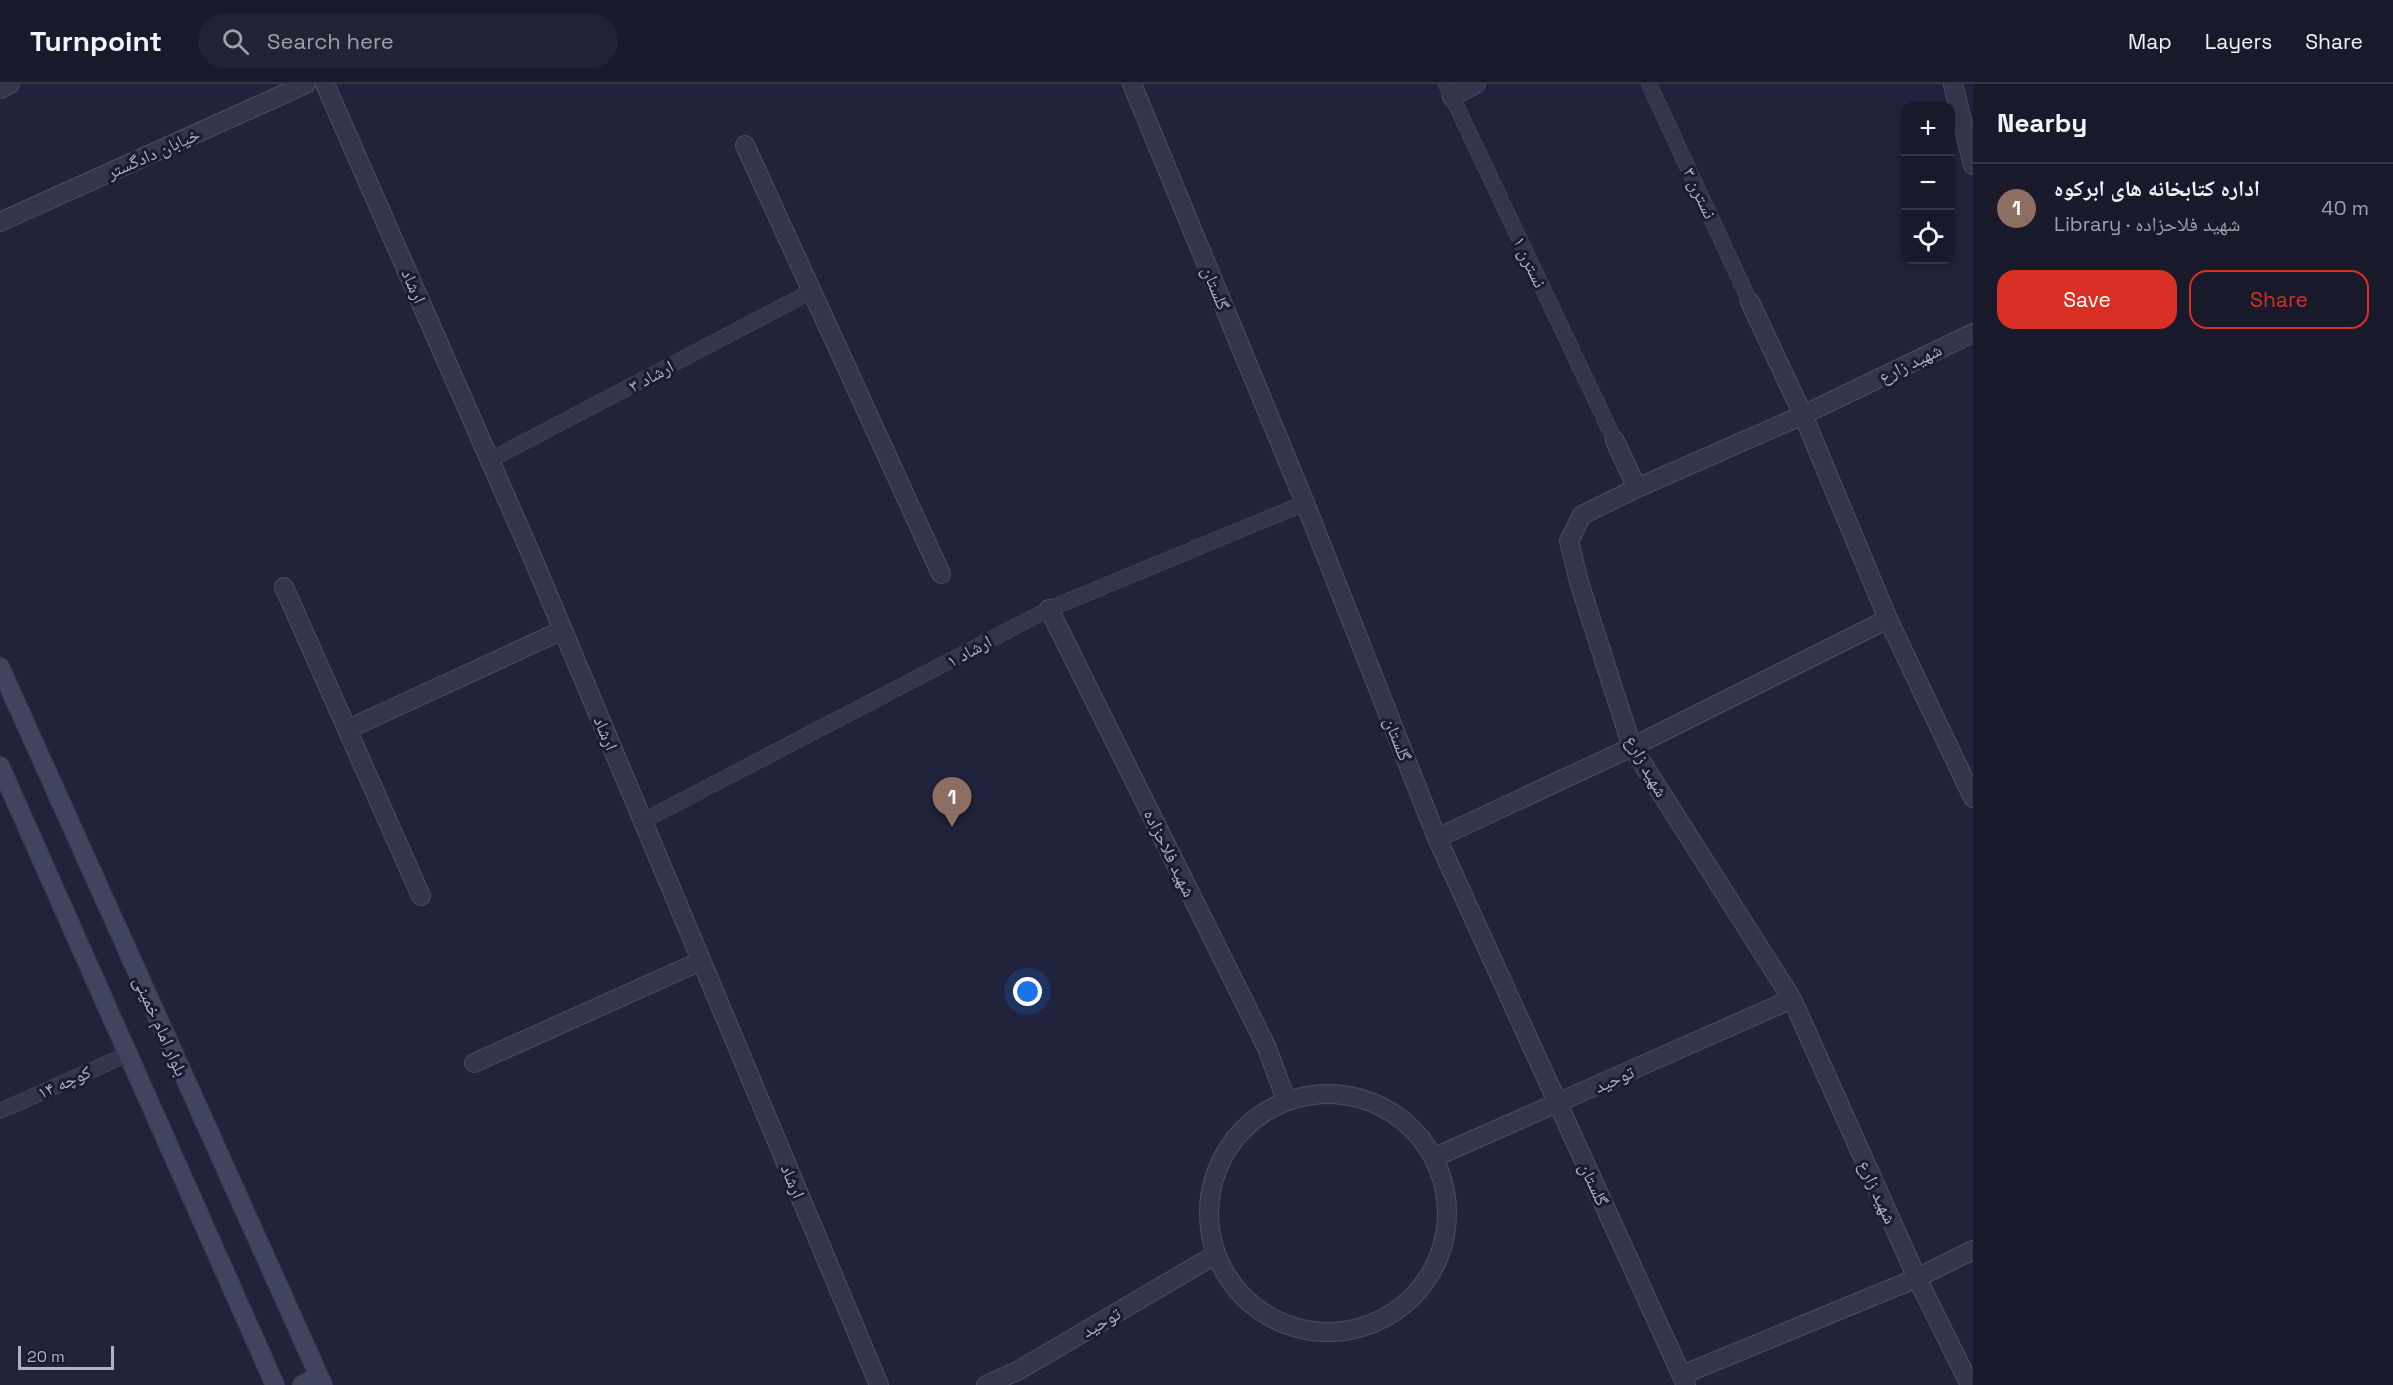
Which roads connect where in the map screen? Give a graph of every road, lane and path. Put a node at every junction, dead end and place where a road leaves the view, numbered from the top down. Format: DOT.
graph roads {
  1 [pos="10,84"];
  2 [pos="306,84"];
  3 [pos="325,84"];
  4 [pos="1132,84"];
  5 [pos="1476,84"];
  6 [pos="1649,84"];
  7 [pos="1953,84"];
  8 [pos="0,89"];
  9 [pos="1449,90"];
  10 [pos="745,145"];
  11 [pos="1973,165"];
  12 [pos="0,222"];
  13 [pos="812,291"];
  14 [pos="1750,302"];
  15 [pos="1973,333"];
  16 [pos="1803,415"];
  17 [pos="1615,441"];
  18 [pos="490,460"];
  19 [pos="1637,488"];
  20 [pos="1305,503"];
  21 [pos="941,574"];
  22 [pos="284,587"];
  23 [pos="1049,609"];
  24 [pos="1888,620"];
  25 [pos="563,630"];
  26 [pos="0,667"];
  27 [pos="348,729"];
  28 [pos="1632,747"];
  29 [pos="0,766"];
  30 [pos="1973,798"];
  31 [pos="642,821"];
  32 [pos="1437,838"];
  33 [pos="421,896"];
  34 [pos="701,961"];
  35 [pos="1792,999"];
  36 [pos="128,1054"];
  37 [pos="474,1063"];
  38 [pos="1286,1100"];
  39 [pos="1557,1104"];
  40 [pos="0,1111"];
  41 [pos="1435,1157"];
  42 [pos="1973,1250"];
  43 [pos="1215,1255"];
  44 [pos="1917,1278"];
  45 [pos="1684,1380"];
  46 [pos="321,1381"];
  47 [pos="275,1385"];
  48 [pos="302,1385"];
  49 [pos="879,1385"];
  50 [pos="986,1385"];
  51 [pos="1970,1385"];
  1 -- 8 [label="street"];
  2 -- 12 [label="street, خیابان دادگستر"];
  3 -- 18 [label="street, ارشاد"];
  4 -- 20 [label="street, گلستان"];
  5 -- 9 [label="street"];
  6 -- 14 [label="lane, نسترن ۳"];
  7 -- 11 [label="street"];
  9 -- 17 [label="lane, نسترن ۱"];
  10 -- 13 [label="street"];
  13 -- 18 [label="lane, ارشاد ۳"];
  13 -- 21 [label="street"];
  14 -- 16 [label="street"];
  15 -- 16 [label="street, شهید زارع"];
  16 -- 19 [label="street, شهید زارع"];
  16 -- 24 [label="street"];
  17 -- 19 [label="street"];
  18 -- 25 [label="street, ارشاد"];
  19 -- 28 [label="street, شهید زارع"];
  20 -- 23 [label="lane, ارشاد ۱"];
  20 -- 32 [label="street, گلستان"];
  22 -- 27 [label="street"];
  23 -- 31 [label="lane, ارشاد ۱"];
  23 -- 38 [label="street, شهید فلاحزاده"];
  24 -- 28 [label="street"];
  24 -- 30 [label="street"];
  25 -- 27 [label="street"];
  25 -- 31 [label="street, ارشاد"];
  26 -- 46 [label="main road, بلوار امام خمینی"];
  27 -- 33 [label="street"];
  28 -- 32 [label="street"];
  28 -- 35 [label="street, شهید زارع"];
  29 -- 36 [label="main road"];
  31 -- 34 [label="street, ارشاد"];
  32 -- 39 [label="street, گلستان"];
  34 -- 37 [label="street"];
  34 -- 49 [label="street, ارشاد"];
  35 -- 39 [label="street, توحید"];
  35 -- 44 [label="street, شهید زارع"];
  36 -- 40 [label="lane, کوچه ۱۴"];
  36 -- 47 [label="main road"];
  38 -- 41 [label="street"];
  38 -- 43 [label="street"];
  39 -- 41 [label="street, توحید"];
  39 -- 45 [label="street, گلستان"];
  41 -- 43 [label="street"];
  42 -- 44 [label="street"];
  43 -- 50 [label="street, توحید"];
  44 -- 45 [label="street"];
  44 -- 51 [label="street, شهید زارع"];
  46 -- 48 [label="main road"];
}
